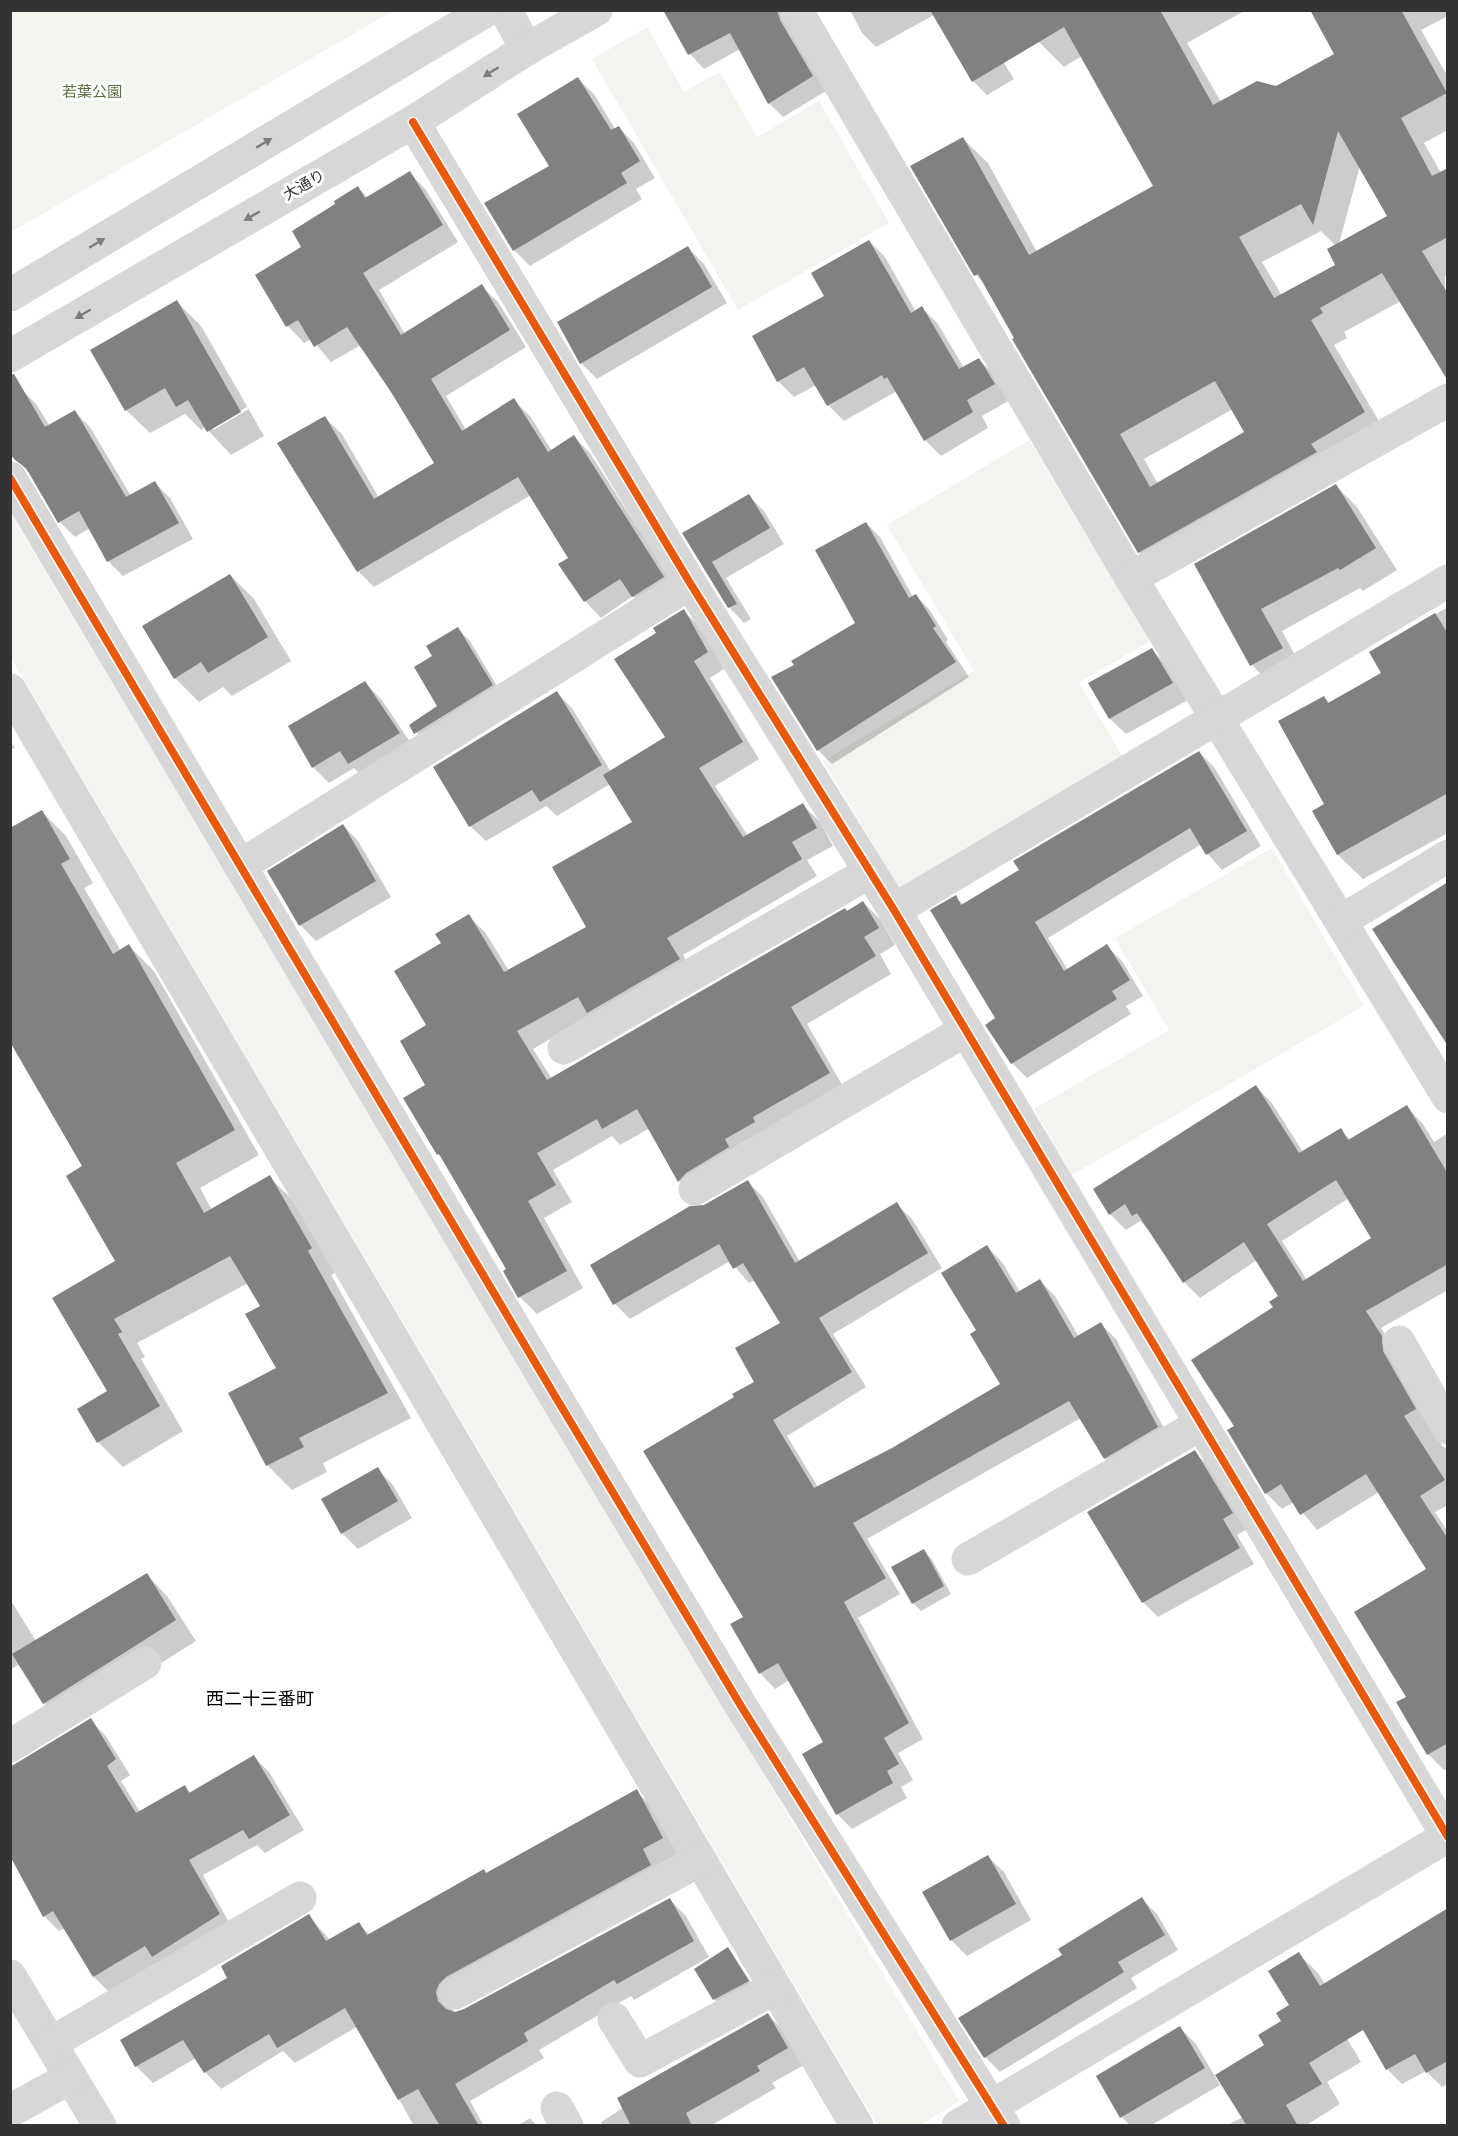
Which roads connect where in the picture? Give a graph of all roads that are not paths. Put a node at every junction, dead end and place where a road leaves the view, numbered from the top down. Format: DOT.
graph roads {
  1 [pos="487,10"];
  2 [pos="505,10"];
  3 [pos="596,10"];
  4 [pos="796,10"];
  5 [pos="527,49"];
  6 [pos="413,122"];
  7 [pos="10,295"];
  8 [pos="10,356"];
  9 [pos="1448,400"];
  10 [pos="10,478"];
  11 [pos="1131,578"];
  12 [pos="1448,581"];
  13 [pos="690,583"];
  14 [pos="10,690"];
  15 [pos="1217,716"];
  16 [pos="1448,856"];
  17 [pos="240,866"];
  18 [pos="870,872"];
  19 [pos="894,910"];
  20 [pos="1341,921"];
  21 [pos="966,1030"];
  22 [pos="564,1048"];
  23 [pos="1448,1097"];
  24 [pos="694,1189"];
  25 [pos="1399,1342"];
  26 [pos="1201,1424"];
  27 [pos="1448,1428"];
  28 [pos="968,1559"];
  29 [pos="144,1663"];
  30 [pos="10,1746"];
  31 [pos="1447,1836"];
  32 [pos="700,1860"];
  33 [pos="300,1898"];
  34 [pos="10,1976"];
  35 [pos="775,1988"];
  36 [pos="455,1992"];
  37 [pos="614,2019"];
  38 [pos="51,2043"];
  39 [pos="71,2077"];
  40 [pos="10,2111"];
  41 [pos="998,2115"];
  42 [pos="100,2126"];
  43 [pos="857,2126"];
  44 [pos="958,2126"];
  7 -- 1 [label="street, one-way"];
  2 -- 5 [label="street"];
  3 -- 5 [label="street, 大通り"];
  4 -- 11 [label="street"];
  5 -- 6 [label="street, 大通り, one-way"];
  6 -- 8 [label="street, 大通り, one-way"];
  6 -- 13 [label="street"];
  9 -- 11 [label="street"];
  10 -- 17 [label="street"];
  11 -- 15 [label="street"];
  12 -- 15 [label="street"];
  13 -- 17 [label="street"];
  13 -- 18 [label="street"];
  14 -- 32 [label="street"];
  15 -- 19 [label="street"];
  15 -- 20 [label="street"];
  16 -- 20 [label="street"];
  17 -- 41 [label="street"];
  18 -- 19 [label="street"];
  18 -- 22 [label="street"];
  19 -- 21 [label="street"];
  20 -- 23 [label="street"];
  21 -- 24 [label="street"];
  21 -- 26 [label="street"];
  25 -- 27 [label="street"];
  26 -- 28 [label="street"];
  26 -- 31 [label="street"];
  29 -- 30 [label="street"];
  31 -- 41 [label="street"];
  32 -- 35 [label="street"];
  32 -- 36 [label="street"];
  33 -- 38 [label="street"];
  34 -- 38 [label="street"];
  35 -- 37 [label="street"];
  35 -- 43 [label="street"];
  38 -- 39 [label="street"];
  39 -- 40 [label="street"];
  39 -- 42 [label="street"];
  41 -- 44 [label="street"];
}
